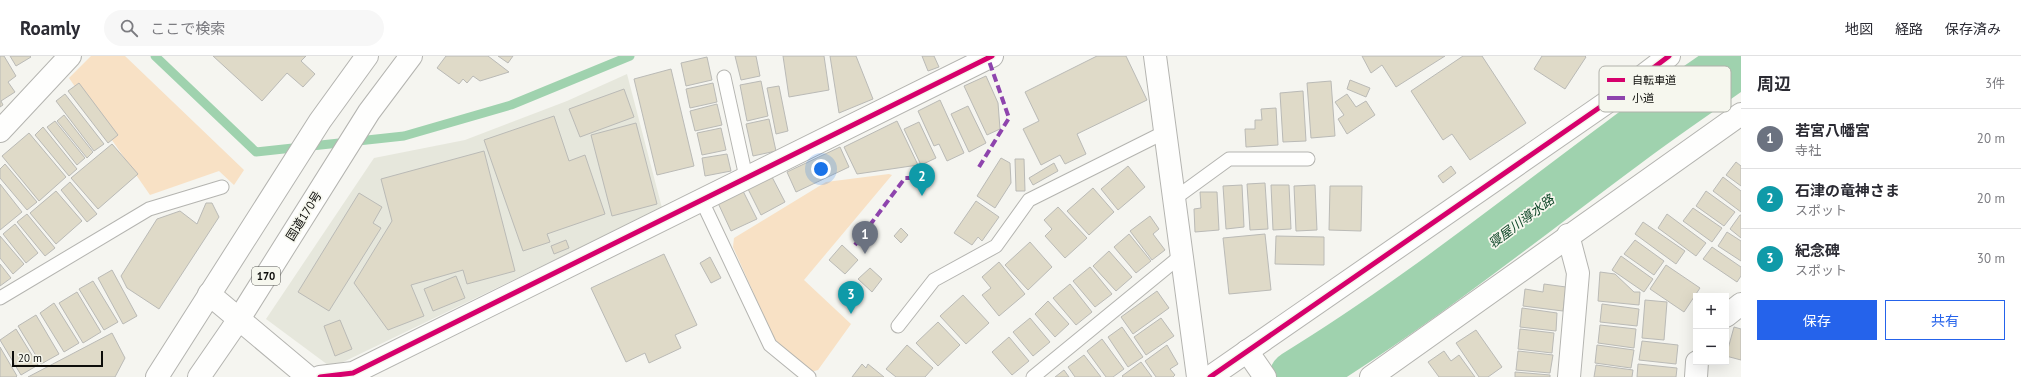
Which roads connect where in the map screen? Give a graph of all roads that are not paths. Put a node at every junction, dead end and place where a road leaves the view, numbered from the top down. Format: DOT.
graph roads {
  1 [pos="70,56"];
  2 [pos="367,56"];
  3 [pos="411,56"];
  4 [pos="992,56"];
  5 [pos="1154,56"];
  6 [pos="1669,56"];
  7 [pos="1656,66"];
  8 [pos="724,76"];
  9 [pos="1599,108"];
  10 [pos="1741,114"];
  11 [pos="0,131"];
  12 [pos="1165,132"];
  13 [pos="1308,158"];
  14 [pos="746,177"];
  15 [pos="222,187"];
  16 [pos="701,199"];
  17 [pos="1174,199"];
  18 [pos="1568,235"];
  19 [pos="1182,255"];
  20 [pos="209,294"];
  21 [pos="0,298"];
  22 [pos="1741,304"];
  23 [pos="1729,314"];
  24 [pos="239,319"];
  25 [pos="898,326"];
  26 [pos="1249,354"];
  27 [pos="1697,365"];
  28 [pos="157,377"];
  29 [pos="199,377"];
  30 [pos="308,377"];
  31 [pos="320,377"];
  32 [pos="809,377"];
  33 [pos="1033,377"];
  34 [pos="1198,377"];
  35 [pos="1210,377"];
  36 [pos="1265,377"];
  37 [pos="1371,377"];
  38 [pos="1569,377"];
  39 [pos="1696,377"];
  1 -- 11 [label="main road"];
  2 -- 20 [label="main road"];
  3 -- 24 [label="main road, 国道170号 / 170"];
  4 -- 14 [label="main road"];
  5 -- 12 [label="main road"];
  6 -- 7 [label="main road"];
  8 -- 14 [label="lane"];
  9 -- 26 [label="main road"];
  10 -- 18 [label="main road"];
  12 -- 17 [label="main road"];
  12 -- 25 [label="lane"];
  13 -- 17 [label="lane"];
  14 -- 16 [label="main road"];
  15 -- 21 [label="lane"];
  16 -- 31 [label="main road"];
  16 -- 32 [label="lane"];
  17 -- 19 [label="main road"];
  18 -- 37 [label="main road"];
  18 -- 38 [label="main road"];
  19 -- 33 [label="lane"];
  19 -- 34 [label="main road"];
  20 -- 24 [label="main road"];
  20 -- 28 [label="main road"];
  22 -- 23 [label="main road"];
  24 -- 29 [label="main road, 国道170号 / 170"];
  24 -- 30 [label="main road"];
  26 -- 35 [label="main road"];
  26 -- 36 [label="main road"];
  27 -- 39 [label="main road"];
}
